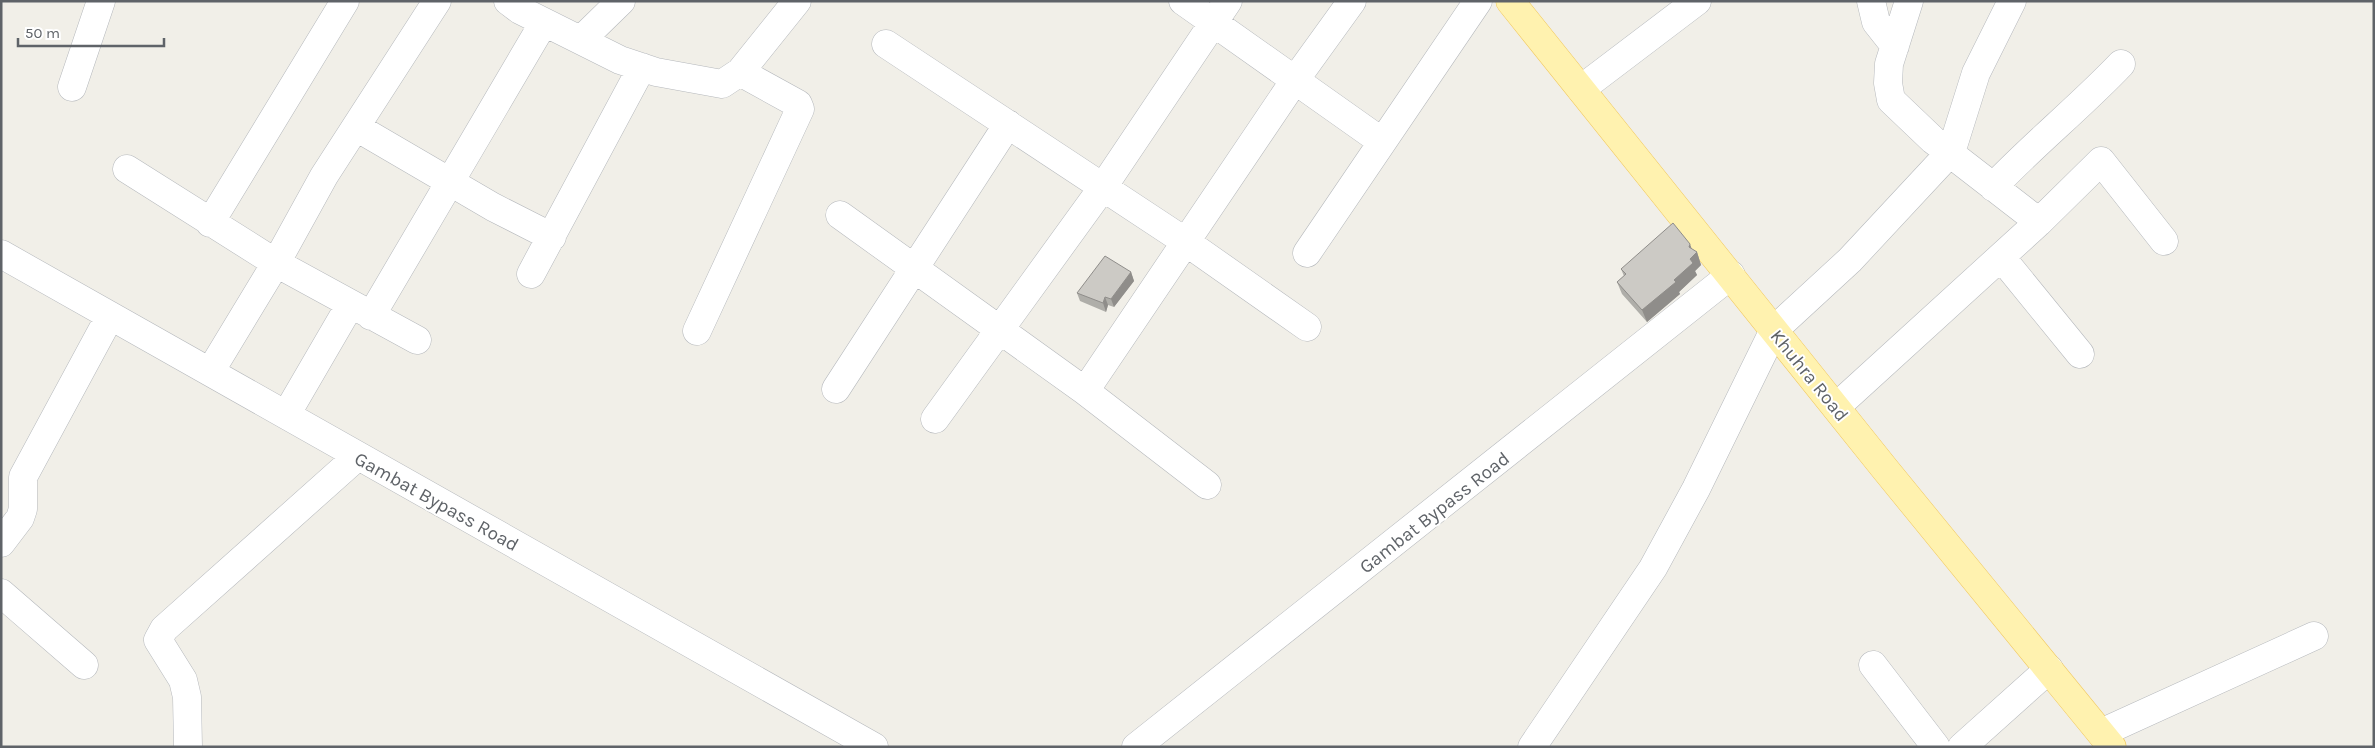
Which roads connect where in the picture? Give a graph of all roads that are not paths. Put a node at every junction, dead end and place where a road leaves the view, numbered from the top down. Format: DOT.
graph roads {
  1 [pos="101,1"];
  2 [pos="345,1"];
  3 [pos="437,1"];
  4 [pos="508,1"];
  5 [pos="621,1"];
  6 [pos="797,1"];
  7 [pos="1183,1"];
  8 [pos="1352,1"];
  9 [pos="1478,1"];
  10 [pos="1510,1"];
  11 [pos="1697,1"];
  12 [pos="1871,1"];
  13 [pos="1909,1"];
  14 [pos="2012,1"];
  15 [pos="1221,12"];
  16 [pos="544,22"];
  17 [pos="581,40"];
  18 [pos="886,44"];
  19 [pos="1895,46"];
  20 [pos="2121,64"];
  21 [pos="642,67"];
  22 [pos="740,72"];
  23 [pos="1295,80"];
  24 [pos="72,87"];
  25 [pos="1582,89"];
  26 [pos="1008,124"];
  27 [pos="356,126"];
  28 [pos="1381,141"];
  29 [pos="1949,152"];
  30 [pos="127,169"];
  31 [pos="451,182"];
  32 [pos="1103,187"];
  33 [pos="1993,187"];
  34 [pos="840,215"];
  35 [pos="2039,222"];
  36 [pos="210,223"];
  37 [pos="552,237"];
  38 [pos="2164,241"];
  39 [pos="1186,242"];
  40 [pos="1307,252"];
  41 [pos="1,254"];
  42 [pos="2001,257"];
  43 [pos="276,263"];
  44 [pos="915,269"];
  45 [pos="531,274"];
  46 [pos="1730,275"];
  47 [pos="361,310"];
  48 [pos="110,316"];
  49 [pos="1306,327"];
  50 [pos="999,329"];
  51 [pos="1774,330"];
  52 [pos="697,331"];
  53 [pos="417,340"];
  54 [pos="2080,354"];
  55 [pos="210,372"];
  56 [pos="836,390"];
  57 [pos="1085,391"];
  58 [pos="1836,407"];
  59 [pos="286,415"];
  60 [pos="936,419"];
  61 [pos="358,456"];
  62 [pos="1207,484"];
  63 [pos="1,543"];
  64 [pos="1,593"];
  65 [pos="2314,636"];
  66 [pos="84,665"];
  67 [pos="1873,665"];
  68 [pos="2049,669"];
  69 [pos="2107,740"];
  70 [pos="188,747"];
  71 [pos="874,747"];
  72 [pos="1136,747"];
  73 [pos="1532,747"];
  74 [pos="1936,747"];
  75 [pos="1962,747"];
  1 -- 24 [label="street"];
  2 -- 36 [label="street"];
  3 -- 27 [label="street"];
  4 -- 16 [label="street"];
  5 -- 17 [label="street"];
  6 -- 22 [label="street"];
  7 -- 15 [label="street"];
  8 -- 23 [label="street"];
  9 -- 28 [label="street"];
  10 -- 25 [label="main road, Khuhra Road"];
  11 -- 25 [label="street"];
  12 -- 19 [label="street"];
  13 -- 19 [label="street"];
  14 -- 29 [label="street"];
  15 -- 23 [label="street"];
  15 -- 32 [label="street"];
  16 -- 17 [label="street"];
  16 -- 31 [label="street"];
  17 -- 21 [label="street"];
  18 -- 26 [label="street"];
  19 -- 29 [label="street"];
  20 -- 33 [label="street"];
  21 -- 22 [label="street"];
  21 -- 37 [label="street"];
  22 -- 52 [label="street"];
  23 -- 28 [label="street"];
  23 -- 39 [label="street"];
  25 -- 46 [label="main road, Khuhra Road"];
  26 -- 32 [label="street"];
  26 -- 44 [label="street"];
  27 -- 31 [label="street"];
  27 -- 43 [label="street"];
  28 -- 40 [label="street"];
  29 -- 33 [label="street"];
  29 -- 51 [label="street"];
  30 -- 36 [label="street"];
  31 -- 37 [label="street"];
  31 -- 47 [label="street"];
  32 -- 39 [label="street"];
  32 -- 50 [label="street"];
  33 -- 35 [label="street"];
  34 -- 44 [label="street"];
  35 -- 38 [label="street"];
  35 -- 42 [label="street"];
  36 -- 43 [label="street"];
  37 -- 45 [label="street"];
  39 -- 49 [label="street"];
  39 -- 57 [label="street"];
  41 -- 48 [label="street, Gambat Bypass Road"];
  42 -- 54 [label="street"];
  42 -- 58 [label="street"];
  43 -- 47 [label="street"];
  43 -- 55 [label="street"];
  44 -- 50 [label="street"];
  44 -- 56 [label="street"];
  46 -- 51 [label="main road, Khuhra Road"];
  46 -- 72 [label="street, Gambat Bypass Road"];
  47 -- 53 [label="street"];
  47 -- 59 [label="street"];
  48 -- 55 [label="street, Gambat Bypass Road"];
  48 -- 63 [label="street"];
  50 -- 57 [label="street"];
  50 -- 60 [label="street"];
  51 -- 58 [label="main road, Khuhra Road"];
  51 -- 73 [label="street"];
  55 -- 59 [label="street, Gambat Bypass Road"];
  57 -- 62 [label="street"];
  58 -- 68 [label="main road, Khuhra Road"];
  59 -- 61 [label="street, Gambat Bypass Road"];
  61 -- 70 [label="street"];
  61 -- 71 [label="street, Gambat Bypass Road"];
  64 -- 66 [label="street"];
  65 -- 69 [label="street"];
  67 -- 74 [label="street"];
  68 -- 69 [label="main road, Khuhra Road"];
  68 -- 75 [label="street"];
}
